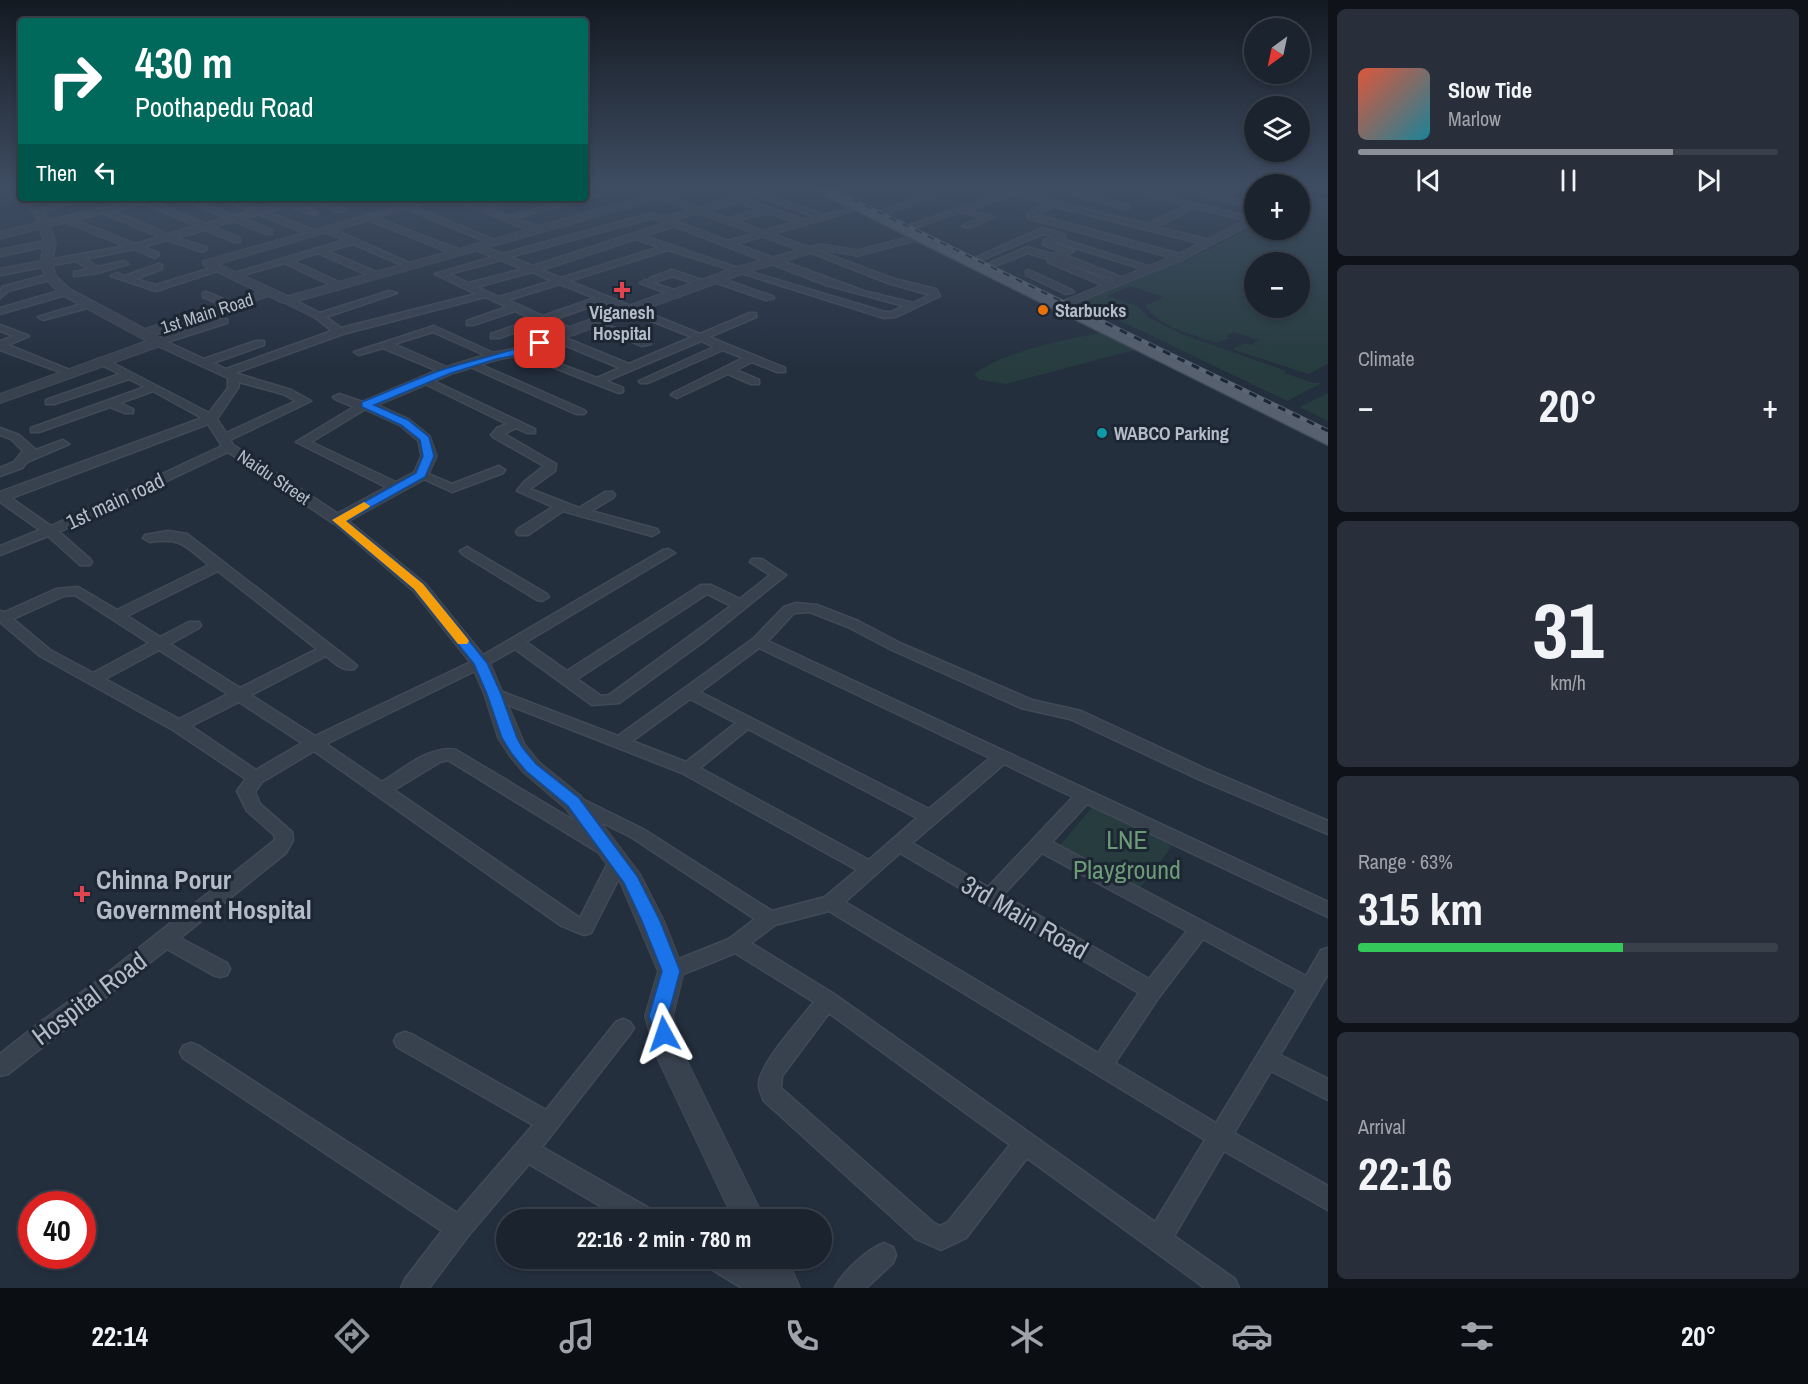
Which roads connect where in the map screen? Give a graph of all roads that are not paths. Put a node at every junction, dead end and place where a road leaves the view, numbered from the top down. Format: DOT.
graph roads {
  1 [pos="29,247"];
  2 [pos="49,247"];
  3 [pos="134,247"];
  4 [pos="197,247"];
  5 [pos="270,247"];
  6 [pos="329,247"];
  7 [pos="367,247"];
  8 [pos="445,247"];
  9 [pos="477,247"];
  10 [pos="535,247"];
  11 [pos="601,247"];
  12 [pos="740,247"];
  13 [pos="800,247"];
  14 [pos="822,247"];
  15 [pos="824,247"];
  16 [pos="874,247"];
  17 [pos="951,247"];
  18 [pos="952,247"];
  19 [pos="1005,247"];
  20 [pos="1058,247"];
  21 [pos="1080,247"];
  22 [pos="1144,247"];
  23 [pos="1198,247"];
  24 [pos="666,248"];
  25 [pos="203,249"];
  26 [pos="318,250"];
  27 [pos="808,250"];
  28 [pos="457,252"];
  29 [pos="0,253"];
  30 [pos="155,255"];
  31 [pos="501,257"];
  32 [pos="981,257"];
  33 [pos="1180,257"];
  34 [pos="77,258"];
  35 [pos="284,260"];
  36 [pos="773,261"];
  37 [pos="46,262"];
  38 [pos="618,263"];
  39 [pos="994,263"];
  40 [pos="124,264"];
  41 [pos="410,265"];
  42 [pos="213,266"];
  43 [pos="159,267"];
  44 [pos="1152,269"];
  45 [pos="97,270"];
  46 [pos="530,270"];
  47 [pos="595,270"];
  48 [pos="639,270"];
  49 [pos="1064,270"];
  50 [pos="738,271"];
  51 [pos="0,272"];
  52 [pos="77,274"];
  53 [pos="233,275"];
  54 [pos="375,275"];
  55 [pos="50,277"];
  56 [pos="1082,277"];
  57 [pos="616,278"];
  58 [pos="1041,280"];
  59 [pos="558,281"];
  60 [pos="708,281"];
  61 [pos="1113,281"];
  62 [pos="829,283"];
  63 [pos="338,285"];
  64 [pos="469,286"];
  65 [pos="804,291"];
  66 [pos="66,292"];
  67 [pos="270,292"];
  68 [pos="392,293"];
  69 [pos="486,294"];
  70 [pos="677,294"];
  71 [pos="0,295"];
  72 [pos="206,295"];
  73 [pos="769,298"];
  74 [pos="602,299"];
  75 [pos="1066,299"];
  76 [pos="287,300"];
  77 [pos="499,300"];
  78 [pos="88,305"];
  79 [pos="230,305"];
  80 [pos="915,306"];
  81 [pos="517,307"];
  82 [pos="630,310"];
  83 [pos="0,311"];
  84 [pos="753,315"];
  85 [pos="319,316"];
  86 [pos="43,317"];
  87 [pos="544,319"];
  88 [pos="224,321"];
  89 [pos="470,322"];
  90 [pos="595,323"];
  91 [pos="0,328"];
  92 [pos="339,332"];
  93 [pos="144,334"];
  94 [pos="563,334"];
  95 [pos="495,336"];
  96 [pos="698,338"];
  97 [pos="158,342"];
  98 [pos="261,343"];
  99 [pos="384,344"];
  100 [pos="646,344"];
  101 [pos="0,346"];
  102 [pos="722,348"];
  103 [pos="359,352"];
  104 [pos="519,352"];
  105 [pos="495,356"];
  106 [pos="750,359"];
  107 [pos="101,361"];
  108 [pos="203,363"];
  109 [pos="470,363"];
  110 [pos="738,365"];
  111 [pos="629,368"];
  112 [pos="727,370"];
  113 [pos="781,370"];
  114 [pos="447,371"];
  115 [pos="72,373"];
  116 [pos="129,375"];
  117 [pos="230,375"];
  118 [pos="767,376"];
  119 [pos="425,380"];
  120 [pos="644,381"];
  121 [pos="596,382"];
  122 [pos="755,382"];
  123 [pos="154,387"];
  124 [pos="619,390"];
  125 [pos="677,395"];
  126 [pos="339,397"];
  127 [pos="0,399"];
  128 [pos="1265,401"];
  129 [pos="50,402"];
  130 [pos="111,403"];
  131 [pos="364,405"];
  132 [pos="129,411"];
  133 [pos="580,412"];
  134 [pos="211,419"];
  135 [pos="516,424"];
  136 [pos="1328,425"];
  137 [pos="35,430"];
  138 [pos="0,431"];
  139 [pos="531,431"];
  140 [pos="1328,439"];
  141 [pos="226,442"];
  142 [pos="63,444"];
  143 [pos="24,459"];
  144 [pos="499,470"];
  145 [pos="0,472"];
  146 [pos="421,475"];
  147 [pos="398,488"];
  148 [pos="609,495"];
  149 [pos="1,497"];
  150 [pos="561,507"];
  151 [pos="581,512"];
  152 [pos="338,520"];
  153 [pos="50,531"];
  154 [pos="523,532"];
  155 [pos="652,532"];
  156 [pos="150,538"];
  157 [pos="0,551"];
  158 [pos="467,551"];
  159 [pos="668,553"];
  160 [pos="85,562"];
  161 [pos="757,562"];
  162 [pos="220,565"];
  163 [pos="542,597"];
  164 [pos="741,605"];
  165 [pos="2,616"];
  166 [pos="116,616"];
  167 [pos="194,625"];
  168 [pos="758,642"];
  169 [pos="517,643"];
  170 [pos="159,644"];
  171 [pos="328,649"];
  172 [pos="480,663"];
  173 [pos="349,666"];
  174 [pos="93,679"];
  175 [pos="566,679"];
  176 [pos="688,692"];
  177 [pos="494,694"];
  178 [pos="240,695"];
  179 [pos="747,722"];
  180 [pos="179,726"];
  181 [pos="622,741"];
  182 [pos="314,743"];
  183 [pos="1001,758"];
  184 [pos="688,769"];
  185 [pos="256,778"];
  186 [pos="380,791"];
  187 [pos="1084,796"];
  188 [pos="573,802"];
  189 [pos="930,817"];
  190 [pos="1328,828"];
  191 [pos="1039,843"];
  192 [pos="898,844"];
  193 [pos="614,856"];
  194 [pos="870,869"];
  195 [pos="990,897"];
  196 [pos="831,903"];
  197 [pos="1328,910"];
  198 [pos="769,919"];
  199 [pos="1200,929"];
  200 [pos="166,939"];
  201 [pos="736,944"];
  202 [pos="1328,956"];
  203 [pos="220,969"];
  204 [pos="671,971"];
  205 [pos="1309,987"];
  206 [pos="1152,991"];
  207 [pos="827,1000"];
  208 [pos="623,1028"];
  209 [pos="405,1041"];
  210 [pos="191,1052"];
  211 [pos="1266,1058"];
  212 [pos="1102,1064"];
  213 [pos="0,1067"];
  214 [pos="1328,1090"];
  215 [pos="549,1123"];
  216 [pos="1218,1136"];
  217 [pos="1024,1143"];
  218 [pos="526,1149"];
  219 [pos="1328,1199"];
  220 [pos="628,1209"];
  221 [pos="745,1209"];
  222 [pos="459,1228"];
  223 [pos="1159,1238"];
  224 [pos="884,1255"];
  225 [pos="734,1269"];
  226 [pos="775,1269"];
  227 [pos="414,1288"];
  228 [pos="766,1288"];
  229 [pos="784,1288"];
  230 [pos="848,1288"];
  231 [pos="1226,1288"];
  1 -- 29 [label="street"];
  2 -- 37 [label="street"];
  3 -- 30 [label="street"];
  3 -- 34 [label="street"];
  4 -- 25 [label="street"];
  5 -- 42 [label="street"];
  6 -- 26 [label="street"];
  7 -- 41 [label="street"];
  8 -- 28 [label="street"];
  9 -- 28 [label="street"];
  9 -- 31 [label="street"];
  10 -- 31 [label="street"];
  11 -- 46 [label="street"];
  12 -- 36 [label="street"];
  13 -- 27 [label="street"];
  14 -- 27 [label="street"];
  15 -- 16 [label="street"];
  17 -- 75 [label="main road"];
  18 -- 32 [label="main road"];
  19 -- 32 [label="street"];
  20 -- 39 [label="street"];
  21 -- 44 [label="street"];
  22 -- 33 [label="street"];
  23 -- 33 [label="street"];
  24 -- 38 [label="street"];
  24 -- 50 [label="street"];
  26 -- 35 [label="street"];
  26 -- 54 [label="street"];
  27 -- 36 [label="street"];
  27 -- 80 [label="street"];
  28 -- 41 [label="street"];
  31 -- 46 [label="street"];
  31 -- 64 [label="street"];
  32 -- 39 [label="main road"];
  33 -- 44 [label="street"];
  34 -- 37 [label="street"];
  34 -- 45 [label="street"];
  35 -- 53 [label="street"];
  35 -- 63 [label="street"];
  36 -- 50 [label="street"];
  36 -- 62 [label="street"];
  37 -- 51 [label="street"];
  37 -- 55 [label="street"];
  38 -- 47 [label="street"];
  38 -- 48 [label="street"];
  39 -- 58 [label="main road"];
  40 -- 45 [label="street"];
  41 -- 54 [label="street"];
  42 -- 43 [label="street"];
  42 -- 53 [label="street"];
  44 -- 61 [label="street"];
  45 -- 52 [label="street"];
  46 -- 59 [label="street"];
  46 -- 64 [label="street"];
  47 -- 57 [label="street"];
  47 -- 59 [label="street"];
  49 -- 58 [label="street"];
  50 -- 60 [label="street"];
  50 -- 65 [label="street"];
  53 -- 67 [label="street"];
  54 -- 63 [label="street"];
  55 -- 66 [label="street"];
  55 -- 71 [label="street"];
  56 -- 58 [label="street"];
  58 -- 75 [label="main road"];
  59 -- 74 [label="street"];
  59 -- 77 [label="street"];
  60 -- 70 [label="street"];
  60 -- 70 [label="street"];
  60 -- 73 [label="street"];
  61 -- 61 [label="street"];
  61 -- 75 [label="street"];
  62 -- 65 [label="street"];
  62 -- 80 [label="street"];
  63 -- 76 [label="street"];
  64 -- 69 [label="street"];
  65 -- 80 [label="street"];
  66 -- 78 [label="street"];
  66 -- 83 [label="street"];
  67 -- 76 [label="street"];
  67 -- 79 [label="street, 1st Main Road"];
  68 -- 85 [label="street"];
  69 -- 77 [label="street"];
  69 -- 92 [label="street"];
  70 -- 82 [label="street"];
  72 -- 79 [label="street"];
  74 -- 82 [label="street"];
  74 -- 87 [label="street"];
  75 -- 128 [label="main road"];
  76 -- 85 [label="street"];
  77 -- 81 [label="street"];
  78 -- 86 [label="street"];
  78 -- 93 [label="street"];
  79 -- 93 [label="street, 1st Main Road"];
  81 -- 87 [label="street"];
  81 -- 89 [label="street"];
  82 -- 90 [label="street"];
  82 -- 96 [label="street"];
  84 -- 96 [label="street"];
  85 -- 92 [label="street"];
  87 -- 94 [label="street"];
  87 -- 95 [label="street"];
  88 -- 97 [label="street"];
  90 -- 94 [label="street"];
  90 -- 100 [label="street"];
  91 -- 101 [label="street"];
  92 -- 117 [label="street"];
  93 -- 97 [label="street"];
  94 -- 104 [label="street"];
  94 -- 111 [label="street"];
  96 -- 102 [label="street"];
  96 -- 111 [label="street"];
  97 -- 107 [label="street, 1st main road"];
  97 -- 108 [label="street"];
  98 -- 108 [label="street"];
  99 -- 103 [label="street"];
  99 -- 105 [label="street"];
  99 -- 114 [label="street"];
  101 -- 115 [label="street"];
  102 -- 106 [label="street"];
  102 -- 120 [label="street"];
  104 -- 105 [label="street"];
  104 -- 121 [label="street"];
  105 -- 109 [label="street"];
  106 -- 110 [label="street"];
  106 -- 113 [label="street"];
  107 -- 115 [label="street, 1st main road"];
  107 -- 116 [label="street"];
  108 -- 117 [label="street"];
  109 -- 114 [label="street"];
  109 -- 133 [label="street"];
  110 -- 112 [label="street"];
  110 -- 118 [label="street"];
  111 -- 121 [label="street"];
  112 -- 122 [label="street"];
  112 -- 125 [label="street"];
  114 -- 119 [label="street"];
  115 -- 127 [label="street, 1st main road"];
  116 -- 123 [label="street"];
  116 -- 129 [label="street"];
  117 -- 134 [label="street"];
  117 -- 141 [label="street, 1st main road"];
  119 -- 131 [label="street"];
  119 -- 135 [label="street"];
  121 -- 124 [label="street"];
  123 -- 130 [label="street"];
  123 -- 134 [label="street"];
  126 -- 131 [label="street"];
  128 -- 136 [label="main road"];
  128 -- 140 [label="main road"];
  130 -- 132 [label="street"];
  130 -- 137 [label="street"];
  131 -- 146 [label="street"];
  131 -- 147 [label="street"];
  134 -- 141 [label="street, Naidu Street"];
  134 -- 149 [label="street"];
  135 -- 139 [label="street"];
  135 -- 150 [label="street"];
  138 -- 143 [label="street"];
  141 -- 152 [label="street, Naidu Street"];
  141 -- 153 [label="street, 1st main road"];
  142 -- 143 [label="street"];
  143 -- 145 [label="street"];
  144 -- 146 [label="street"];
  146 -- 147 [label="street"];
  147 -- 152 [label="street"];
  148 -- 151 [label="street"];
  149 -- 153 [label="street"];
  150 -- 151 [label="street"];
  150 -- 154 [label="street"];
  151 -- 155 [label="street"];
  152 -- 172 [label="street"];
  153 -- 157 [label="street, 1st main road"];
  153 -- 160 [label="street"];
  156 -- 162 [label="street"];
  158 -- 163 [label="street"];
  159 -- 169 [label="street"];
  161 -- 164 [label="street"];
  162 -- 166 [label="street"];
  162 -- 171 [label="street"];
  164 -- 175 [label="street"];
  164 -- 175 [label="street"];
  165 -- 166 [label="street"];
  165 -- 174 [label="street"];
  166 -- 170 [label="street"];
  167 -- 170 [label="street"];
  168 -- 176 [label="street"];
  168 -- 183 [label="street"];
  168 -- 190 [label="street"];
  169 -- 172 [label="street"];
  169 -- 175 [label="street"];
  170 -- 174 [label="street"];
  170 -- 178 [label="street"];
  171 -- 173 [label="street"];
  171 -- 178 [label="street"];
  172 -- 177 [label="street"];
  172 -- 182 [label="street"];
  174 -- 180 [label="street"];
  176 -- 179 [label="street"];
  176 -- 181 [label="street"];
  177 -- 181 [label="street"];
  177 -- 188 [label="street"];
  178 -- 180 [label="street"];
  178 -- 182 [label="street"];
  179 -- 184 [label="street"];
  179 -- 189 [label="street"];
  180 -- 185 [label="street"];
  181 -- 184 [label="street"];
  182 -- 185 [label="street"];
  182 -- 186 [label="street"];
  183 -- 187 [label="street"];
  183 -- 189 [label="street"];
  184 -- 194 [label="street"];
  185 -- 200 [label="street, Hospital Road"];
  186 -- 193 [label="street"];
  186 -- 193 [label="street"];
  187 -- 191 [label="street"];
  187 -- 197 [label="street"];
  188 -- 193 [label="street"];
  188 -- 198 [label="street"];
  189 -- 192 [label="street"];
  191 -- 195 [label="street"];
  191 -- 199 [label="street"];
  192 -- 194 [label="street"];
  192 -- 195 [label="street, 3rd Main Road"];
  193 -- 204 [label="street"];
  194 -- 196 [label="street"];
  195 -- 206 [label="street, 3rd Main Road"];
  196 -- 198 [label="street"];
  196 -- 212 [label="street"];
  198 -- 201 [label="street"];
  199 -- 205 [label="street"];
  199 -- 206 [label="street"];
  200 -- 203 [label="street"];
  200 -- 213 [label="street, Hospital Road"];
  201 -- 204 [label="street"];
  201 -- 207 [label="street"];
  202 -- 205 [label="street"];
  204 -- 221 [label="street"];
  205 -- 211 [label="street"];
  206 -- 212 [label="street"];
  207 -- 217 [label="street"];
  207 -- 217 [label="street"];
  208 -- 215 [label="street"];
  209 -- 215 [label="street"];
  210 -- 222 [label="street"];
  211 -- 214 [label="street"];
  211 -- 216 [label="street"];
  212 -- 216 [label="street"];
  215 -- 218 [label="street"];
  216 -- 219 [label="street"];
  216 -- 223 [label="street"];
  217 -- 223 [label="street"];
  218 -- 220 [label="street"];
  218 -- 222 [label="street"];
  222 -- 227 [label="street"];
  223 -- 231 [label="street"];
  224 -- 230 [label="street"];
  225 -- 228 [label="street"];
  226 -- 229 [label="street"];
}
